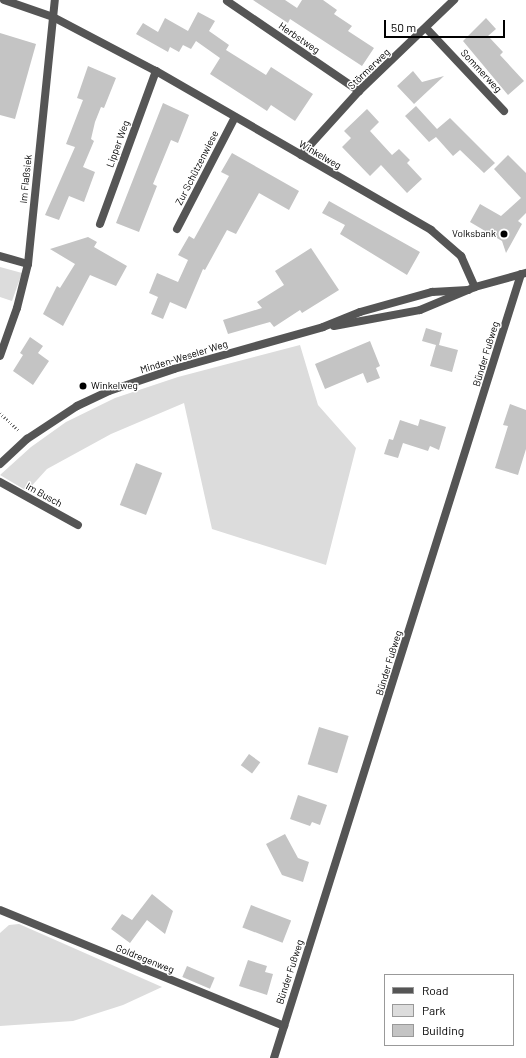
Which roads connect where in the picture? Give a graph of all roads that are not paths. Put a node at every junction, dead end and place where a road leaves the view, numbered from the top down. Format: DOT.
graph roads {
  1 [pos="4,0"];
  2 [pos="56,0"];
  3 [pos="454,0"];
  4 [pos="227,1"];
  5 [pos="53,17"];
  6 [pos="426,28"];
  7 [pos="156,71"];
  8 [pos="359,91"];
  9 [pos="504,111"];
  10 [pos="235,117"];
  11 [pos="301,155"];
  12 [pos="100,224"];
  13 [pos="177,229"];
  14 [pos="0,256"];
  15 [pos="28,264"];
  16 [pos="524,273"];
  17 [pos="472,288"];
  18 [pos="323,327"];
  19 [pos="0,356"];
  20 [pos="0,464"];
  21 [pos="0,482"];
  22 [pos="78,524"];
  23 [pos="2,910"];
  24 [pos="0,919"];
  25 [pos="284,1026"];
  26 [pos="274,1058"];
  1 -- 5 [label="street, Winkelweg"];
  2 -- 5 [label="street, Im Flaßsiek"];
  3 -- 6 [label="street, Störmerweg"];
  4 -- 8 [label="street, Herbstweg"];
  5 -- 7 [label="street, Winkelweg"];
  5 -- 15 [label="street, Im Flaßsiek"];
  6 -- 8 [label="street, Störmerweg"];
  6 -- 9 [label="street, Sommerweg"];
  7 -- 10 [label="street, Winkelweg"];
  7 -- 12 [label="street, Lipper Weg"];
  8 -- 11 [label="street, Störmerweg"];
  10 -- 11 [label="street, Winkelweg"];
  10 -- 13 [label="street, Zur Schützenwiese"];
  11 -- 17 [label="street, Winkelweg"];
  14 -- 15 [label="street"];
  15 -- 19 [label="street, Im Flaßsiek"];
  16 -- 17 [label="street, Minden-Weseler Weg"];
  16 -- 25 [label="street, Bünder Fußweg"];
  17 -- 18 [label="street, Minden-Weseler Weg"];
  17 -- 18 [label="street, Minden-Weseler Weg"];
  18 -- 20 [label="street, Minden-Weseler Weg"];
  21 -- 22 [label="street, Im Busch"];
  23 -- 24 [label="street"];
  23 -- 25 [label="street, Goldregenweg"];
  25 -- 26 [label="street, Bünder Fußweg"];
}
